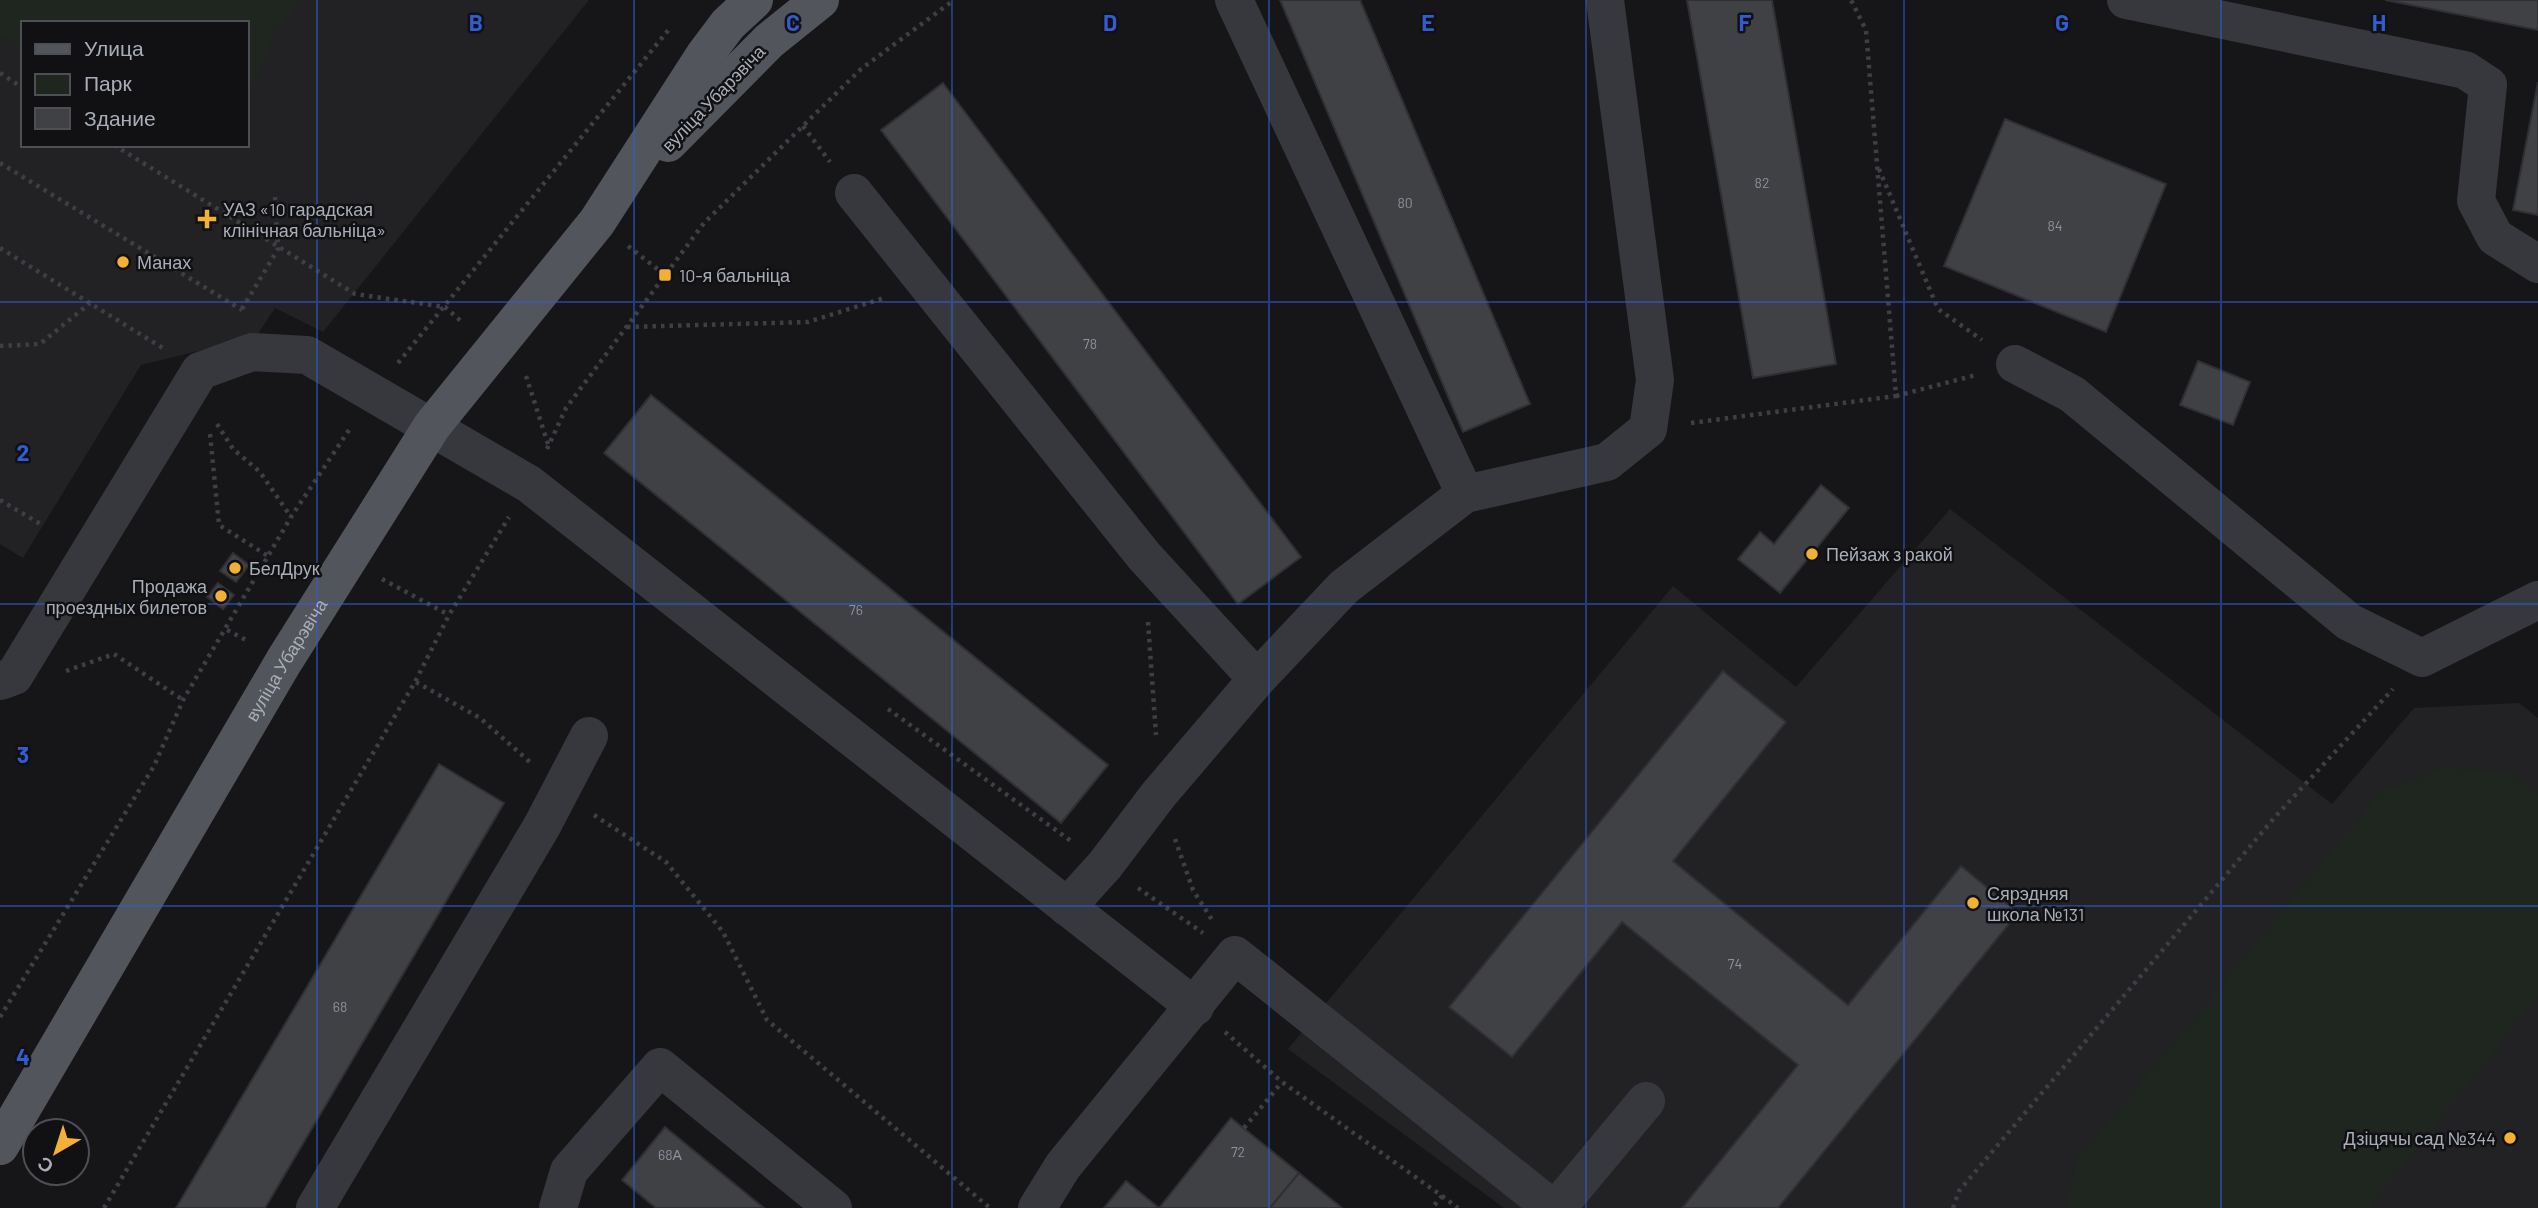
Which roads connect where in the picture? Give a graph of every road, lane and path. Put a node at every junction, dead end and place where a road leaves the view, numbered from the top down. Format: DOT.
graph roads {
  1 [pos="754,0"];
  2 [pos="820,0"];
  3 [pos="954,0"];
  4 [pos="1234,0"];
  5 [pos="1605,0"];
  6 [pos="1852,0"];
  7 [pos="2126,0"];
  8 [pos="676,20"];
  9 [pos="0,73"];
  10 [pos="21,87"];
  11 [pos="117,147"];
  12 [pos="0,163"];
  13 [pos="1877,164"];
  14 [pos="853,193"];
  15 [pos="275,197"];
  16 [pos="611,203"];
  17 [pos="278,249"];
  18 [pos="2538,264"];
  19 [pos="922,278"];
  20 [pos="90,303"];
  21 [pos="445,307"];
  22 [pos="242,310"];
  23 [pos="236,318"];
  24 [pos="626,327"];
  25 [pos="0,346"];
  26 [pos="2015,364"];
  27 [pos="525,373"];
  28 [pos="373,394"];
  29 [pos="1896,396"];
  30 [pos="214,419"];
  31 [pos="432,425"];
  32 [pos="1648,429"];
  33 [pos="548,447"];
  34 [pos="559,455"];
  35 [pos="529,484"];
  36 [pos="1465,494"];
  37 [pos="0,500"];
  38 [pos="291,517"];
  39 [pos="42,525"];
  40 [pos="381,579"];
  41 [pos="2538,600"];
  42 [pos="449,615"];
  43 [pos="114,654"];
  44 [pos="2422,658"];
  45 [pos="1257,679"];
  46 [pos="0,681"];
  47 [pos="415,682"];
  48 [pos="183,700"];
  49 [pos="881,704"];
  50 [pos="589,736"];
  51 [pos="560,792"];
  52 [pos="1105,865"];
  53 [pos="1067,907"];
  54 [pos="1236,956"];
  55 [pos="1195,1007"];
  56 [pos="0,1017"];
  57 [pos="1282,1082"];
  58 [pos="1646,1101"];
  59 [pos="1244,1128"];
  60 [pos="0,1146"];
  61 [pos="1441,1196"];
  62 [pos="104,1208"];
  63 [pos="315,1208"];
  64 [pos="558,1208"];
  65 [pos="833,1208"];
  66 [pos="990,1208"];
  67 [pos="1037,1208"];
  68 [pos="1432,1208"];
  69 [pos="1458,1208"];
  70 [pos="1554,1208"];
  71 [pos="1953,1208"];
  1 -- 16 [label="main road, вуліца Убарэвіча"];
  2 -- 16 [label="main road, вуліца Убарэвіча"];
  3 -- 24 [label="path"];
  4 -- 36 [label="street"];
  5 -- 32 [label="street"];
  6 -- 13 [label="path"];
  7 -- 18 [label="street"];
  8 -- 21 [label="path"];
  9 -- 10 [label="path"];
  11 -- 17 [label="path"];
  12 -- 22 [label="path"];
  13 -- 26 [label="path"];
  13 -- 29 [label="path"];
  14 -- 19 [label="street"];
  15 -- 17 [label="path"];
  16 -- 31 [label="main road, вуліца Убарэвіча"];
  17 -- 21 [label="path"];
  17 -- 22 [label="path"];
  19 -- 24 [label="path"];
  19 -- 45 [label="street"];
  20 -- 25 [label="path"];
  21 -- 28 [label="path"];
  22 -- 23 [label="path"];
  24 -- 33 [label="path"];
  26 -- 29 [label="path"];
  26 -- 44 [label="street"];
  27 -- 33 [label="path"];
  28 -- 31 [label="street"];
  28 -- 38 [label="path"];
  28 -- 46 [label="street"];
  29 -- 32 [label="path"];
  30 -- 38 [label="path"];
  31 -- 35 [label="street"];
  31 -- 60 [label="main road, вуліца Убарэвіча"];
  32 -- 36 [label="street"];
  33 -- 34 [label="path"];
  33 -- 35 [label="path"];
  35 -- 42 [label="path"];
  35 -- 53 [label="street"];
  36 -- 45 [label="street"];
  37 -- 39 [label="path"];
  38 -- 48 [label="path"];
  40 -- 42 [label="path"];
  41 -- 44 [label="street"];
  42 -- 47 [label="path"];
  43 -- 48 [label="path"];
  44 -- 71 [label="path"];
  45 -- 52 [label="street"];
  47 -- 51 [label="path"];
  47 -- 62 [label="path"];
  48 -- 56 [label="path"];
  49 -- 52 [label="path"];
  50 -- 51 [label="street"];
  51 -- 63 [label="street"];
  51 -- 66 [label="path"];
  52 -- 53 [label="street"];
  52 -- 54 [label="path"];
  53 -- 55 [label="street"];
  54 -- 55 [label="street"];
  54 -- 70 [label="street"];
  55 -- 57 [label="path"];
  55 -- 67 [label="street"];
  57 -- 59 [label="path"];
  57 -- 61 [label="path"];
  58 -- 70 [label="street"];
  61 -- 68 [label="path"];
  61 -- 69 [label="path"];
  64 -- 65 [label="street"];
}
